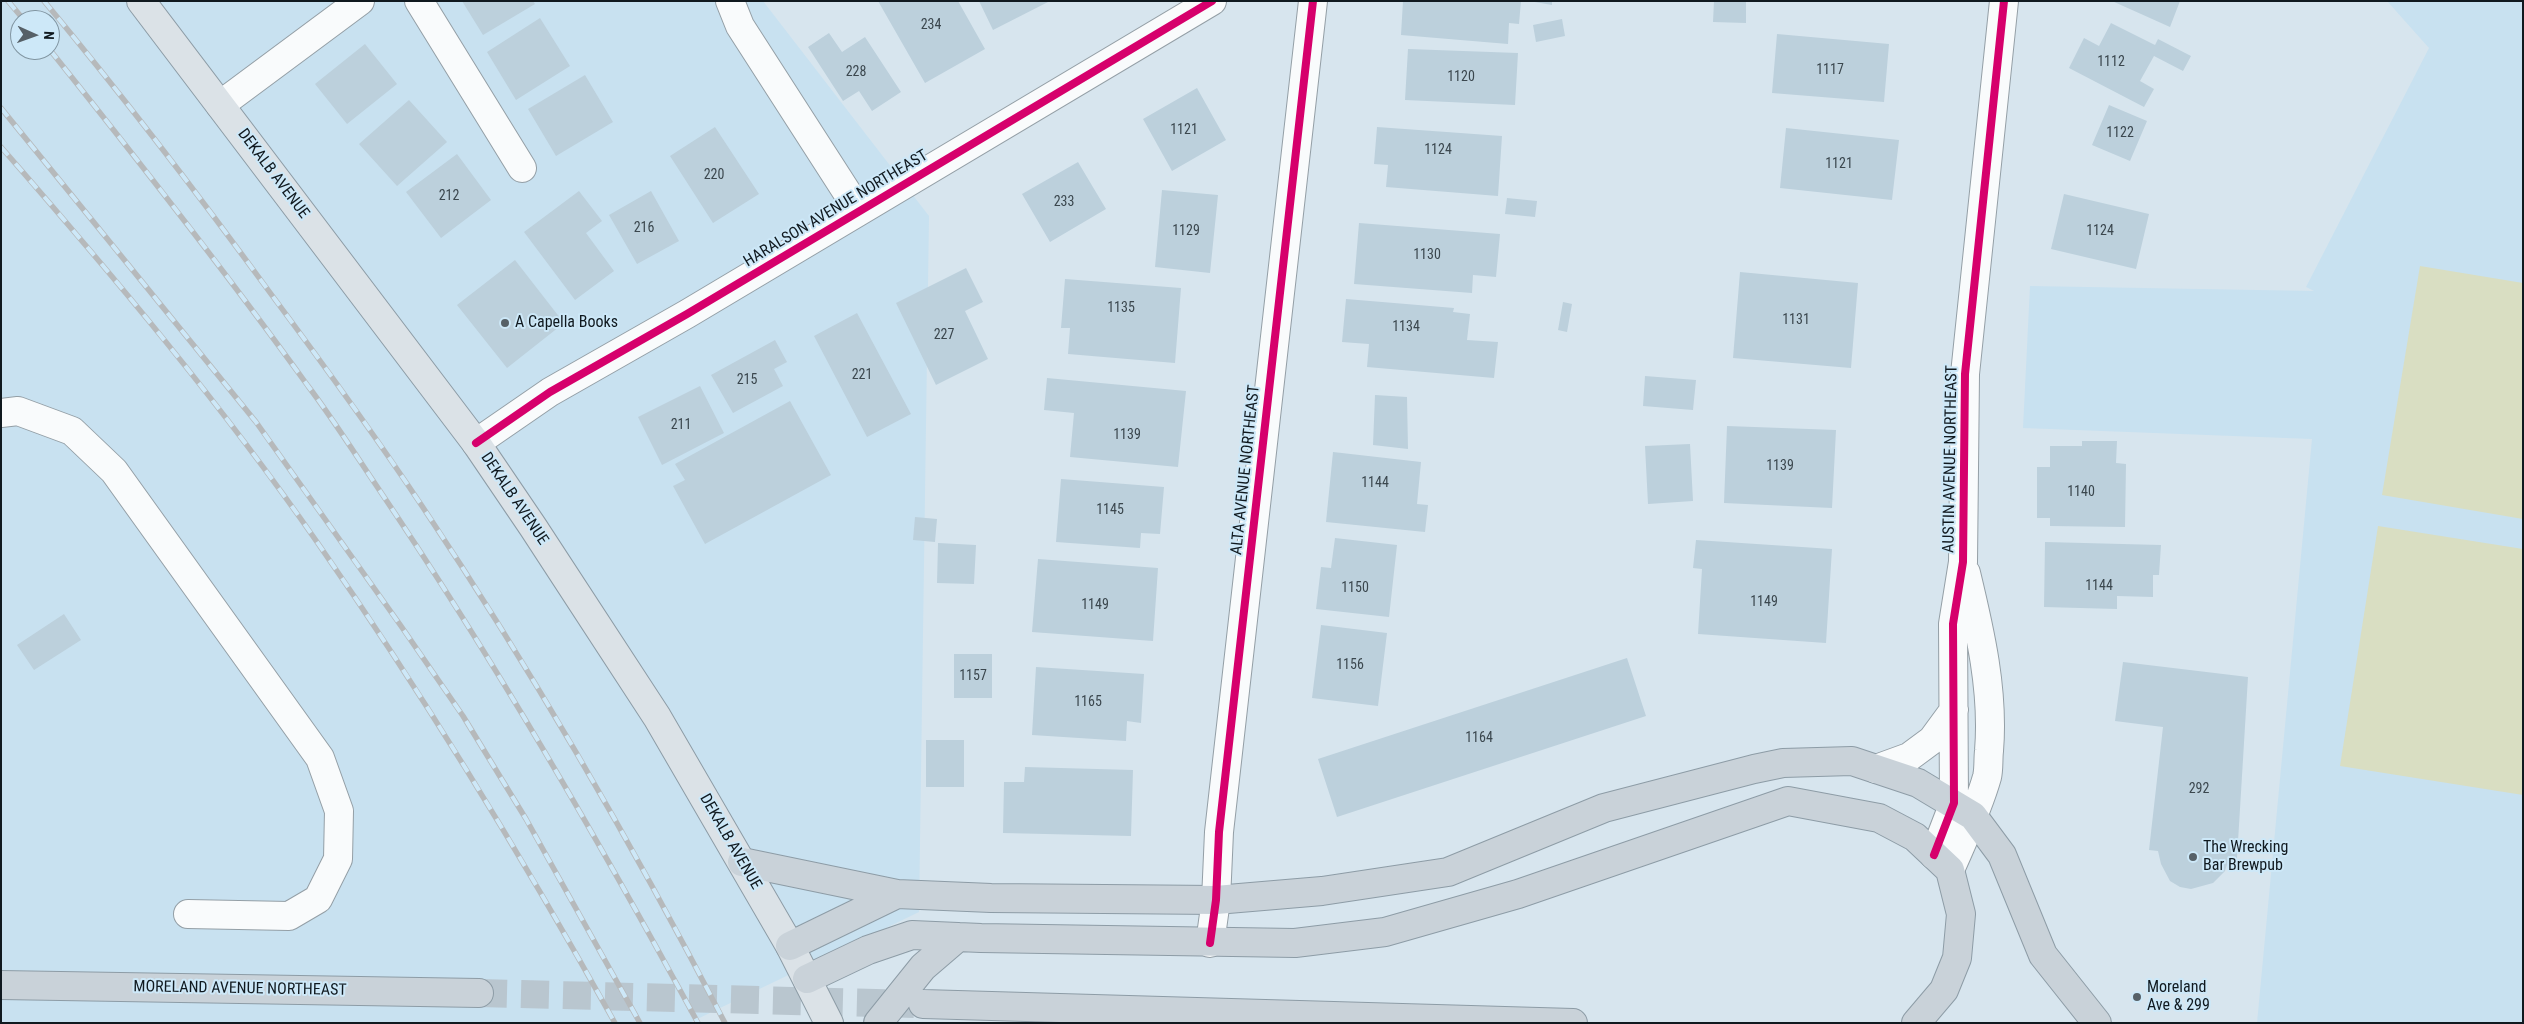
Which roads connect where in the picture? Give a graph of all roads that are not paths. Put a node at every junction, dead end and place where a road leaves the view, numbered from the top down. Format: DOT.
graph roads {
  1 [pos="141,1"];
  2 [pos="360,1"];
  3 [pos="419,1"];
  4 [pos="730,1"];
  5 [pos="1212,1"];
  6 [pos="1313,1"];
  7 [pos="2004,1"];
  8 [pos="220,105"];
  9 [pos="522,168"];
  10 [pos="859,211"];
  11 [pos="9,412"];
  12 [pos="476,443"];
  13 [pos="1963,562"];
  14 [pos="1954,710"];
  15 [pos="1876,769"];
  16 [pos="1964,810"];
  17 [pos="742,862"];
  18 [pos="1942,862"];
  19 [pos="896,894"];
  20 [pos="1216,900"];
  21 [pos="188,914"];
  22 [pos="958,937"];
  23 [pos="1210,943"];
  24 [pos="790,946"];
  25 [pos="807,979"];
  26 [pos="1,985"];
  27 [pos="479,993"];
  28 [pos="923,1004"];
  29 [pos="829,1023"];
  30 [pos="878,1023"];
  31 [pos="1573,1023"];
  32 [pos="1916,1023"];
  33 [pos="2097,1023"];
  1 -- 8 [label="main road, DEKALB AVENUE"];
  2 -- 8 [label="street"];
  3 -- 9 [label="street"];
  4 -- 10 [label="street"];
  5 -- 10 [label="street, HARALSON AVENUE NORTHEAST"];
  6 -- 20 [label="street, ALTA AVENUE NORTHEAST"];
  7 -- 13 [label="street, AUSTIN AVENUE NORTHEAST"];
  8 -- 12 [label="main road, DEKALB AVENUE"];
  10 -- 12 [label="street, HARALSON AVENUE NORTHEAST"];
  11 -- 21 [label="street"];
  12 -- 17 [label="main road, DEKALB AVENUE"];
  13 -- 14 [label="street, AUSTIN AVENUE NORTHEAST"];
  13 -- 16 [label="street, AUSTIN AVENUE NORTHEAST"];
  14 -- 15 [label="street"];
  14 -- 16 [label="street, AUSTIN AVENUE NORTHEAST"];
  15 -- 16 [label="highway"];
  15 -- 20 [label="highway"];
  16 -- 18 [label="street, AUSTIN AVENUE NORTHEAST"];
  16 -- 33 [label="highway"];
  17 -- 19 [label="highway"];
  17 -- 24 [label="main road, DEKALB AVENUE"];
  18 -- 23 [label="highway"];
  18 -- 32 [label="highway"];
  19 -- 20 [label="highway"];
  19 -- 24 [label="highway"];
  20 -- 23 [label="street, ALTA AVENUE NORTHEAST"];
  22 -- 23 [label="highway"];
  22 -- 25 [label="highway"];
  22 -- 30 [label="highway"];
  24 -- 25 [label="main road, DEKALB AVENUE"];
  25 -- 29 [label="main road, DEKALB AVENUE"];
  26 -- 27 [label="highway, MORELAND AVENUE NORTHEAST"];
  28 -- 31 [label="highway"];
}
